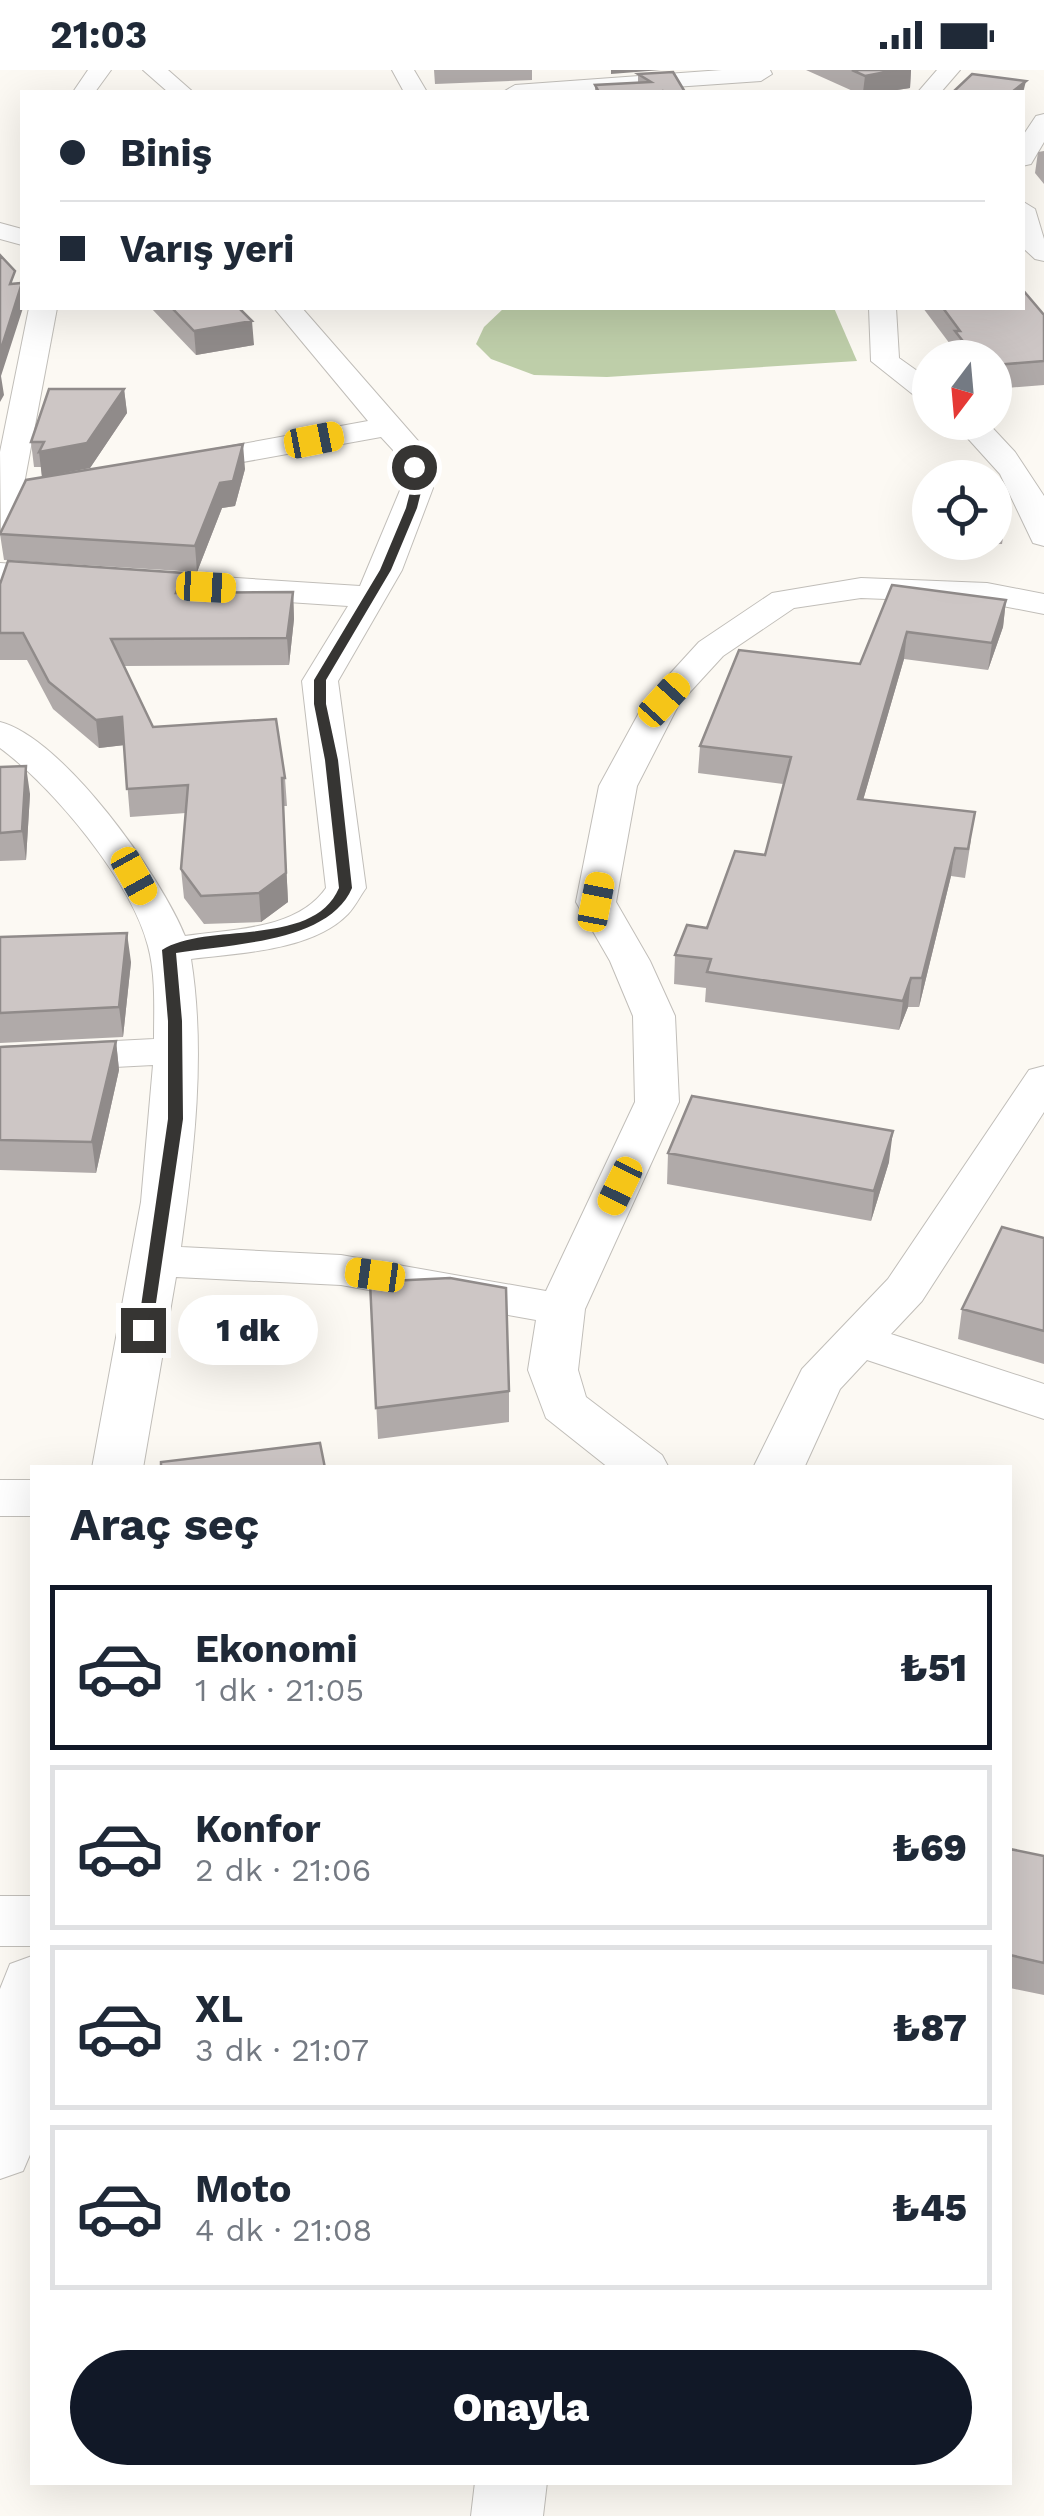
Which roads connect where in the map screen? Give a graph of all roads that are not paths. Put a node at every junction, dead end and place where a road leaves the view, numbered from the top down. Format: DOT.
graph roads {
  1 [pos="154,70"];
  2 [pos="950,70"];
  3 [pos="764,76"];
  4 [pos="179,90"];
  5 [pos="546,90"];
  6 [pos="931,90"];
  7 [pos="1044,121"];
  8 [pos="1025,154"];
  9 [pos="1025,219"];
  10 [pos="1044,253"];
  11 [pos="43,310"];
  12 [pos="290,310"];
  13 [pos="882,310"];
  14 [pos="912,381"];
  15 [pos="0,382"];
  16 [pos="30,382"];
  17 [pos="390,426"];
  18 [pos="991,440"];
  19 [pos="162,468"];
  20 [pos="104,478"];
  21 [pos="9,496"];
  22 [pos="0,528"];
  23 [pos="1044,536"];
  24 [pos="0,573"];
  25 [pos="372,597"];
  26 [pos="1044,604"];
  27 [pos="0,733"];
  28 [pos="169,950"];
  29 [pos="176,1051"];
  30 [pos="0,1060"];
  31 [pos="1044,1079"];
  32 [pos="156,1261"];
  33 [pos="560,1309"];
  34 [pos="857,1340"];
  35 [pos="1044,1402"];
  36 [pos="118,1465"];
  37 [pos="640,1465"];
  38 [pos="779,1465"];
  39 [pos="0,1498"];
  40 [pos="30,1498"];
  41 [pos="0,1921"];
  42 [pos="30,1921"];
  43 [pos="30,1999"];
  44 [pos="16,2115"];
  45 [pos="512,2485"];
  46 [pos="507,2516"];
  1 -- 4 [label="street"];
  2 -- 6 [label="street"];
  3 -- 5 [label="street"];
  7 -- 8 [label="street"];
  9 -- 10 [label="street"];
  11 -- 16 [label="street"];
  12 -- 17 [label="street"];
  13 -- 14 [label="street"];
  15 -- 16 [label="street"];
  16 -- 21 [label="street"];
  17 -- 19 [label="street"];
  17 -- 25 [label="street"];
  18 -- 23 [label="street"];
  20 -- 21 [label="street"];
  21 -- 22 [label="street"];
  24 -- 25 [label="street"];
  25 -- 28 [label="street"];
  26 -- 33 [label="street"];
  27 -- 28 [label="street"];
  28 -- 29 [label="street"];
  29 -- 30 [label="street"];
  29 -- 32 [label="street"];
  31 -- 34 [label="street"];
  32 -- 33 [label="street"];
  32 -- 36 [label="street"];
  33 -- 37 [label="street"];
  34 -- 35 [label="street"];
  34 -- 38 [label="street"];
  39 -- 40 [label="street"];
  41 -- 42 [label="street"];
  43 -- 44 [label="street"];
  45 -- 46 [label="street"];
}
